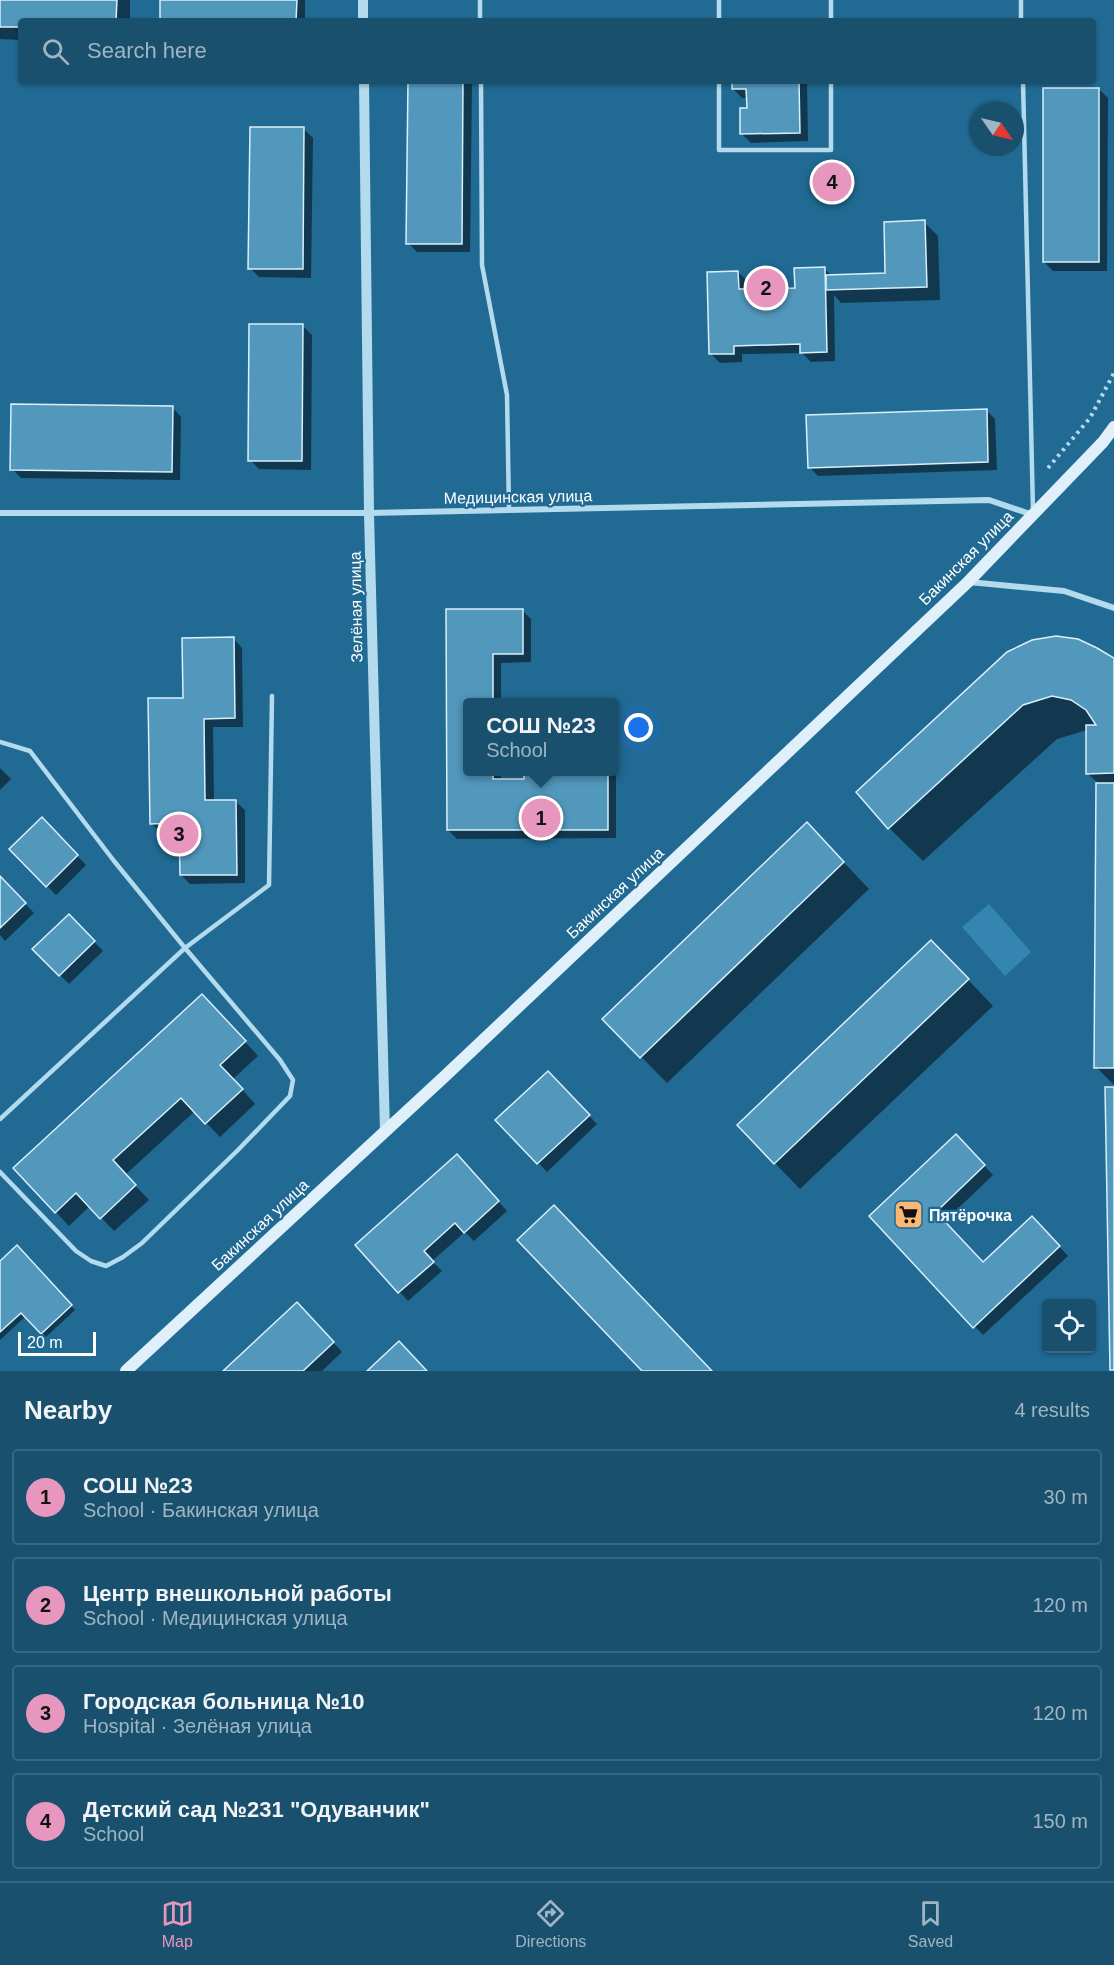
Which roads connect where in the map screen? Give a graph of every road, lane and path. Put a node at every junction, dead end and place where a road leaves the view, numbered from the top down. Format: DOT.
graph roads {
  1 [pos="363,0"];
  2 [pos="480,0"];
  3 [pos="719,0"];
  4 [pos="831,0"];
  5 [pos="1021,0"];
  6 [pos="363,18"];
  7 [pos="480,18"];
  8 [pos="719,18"];
  9 [pos="831,18"];
  10 [pos="1021,18"];
  11 [pos="364,84"];
  12 [pos="481,84"];
  13 [pos="719,84"];
  14 [pos="831,84"];
  15 [pos="1023,84"];
  16 [pos="1114,373"];
  17 [pos="1114,427"];
  18 [pos="1032,486"];
  19 [pos="509,510"];
  20 [pos="0,513"];
  21 [pos="369,513"];
  22 [pos="1033,515"];
  23 [pos="968,582"];
  24 [pos="1114,608"];
  25 [pos="272,696"];
  26 [pos="0,742"];
  27 [pos="185,948"];
  28 [pos="0,1119"];
  29 [pos="385,1132"];
  30 [pos="0,1173"];
  31 [pos="126,1371"];
  1 -- 6 [label="street"];
  2 -- 7 [label="lane"];
  3 -- 8 [label="lane"];
  4 -- 9 [label="lane"];
  5 -- 10 [label="lane"];
  11 -- 21 [label="street, Зелёная улица"];
  12 -- 19 [label="lane"];
  13 -- 14 [label="lane"];
  15 -- 18 [label="lane"];
  16 -- 18 [label="path"];
  17 -- 22 [label="main road, Бакинская улица"];
  18 -- 22 [label="lane"];
  19 -- 21 [label="street, Медицинская улица"];
  19 -- 22 [label="street, Медицинская улица"];
  20 -- 21 [label="street, Медицинская улица"];
  21 -- 29 [label="street, Зелёная улица"];
  22 -- 23 [label="main road, Бакинская улица"];
  23 -- 24 [label="street"];
  23 -- 29 [label="main road, Бакинская улица"];
  25 -- 27 [label="lane"];
  26 -- 27 [label="lane"];
  27 -- 28 [label="lane"];
  27 -- 30 [label="lane"];
  29 -- 31 [label="main road, Бакинская улица"];
}
